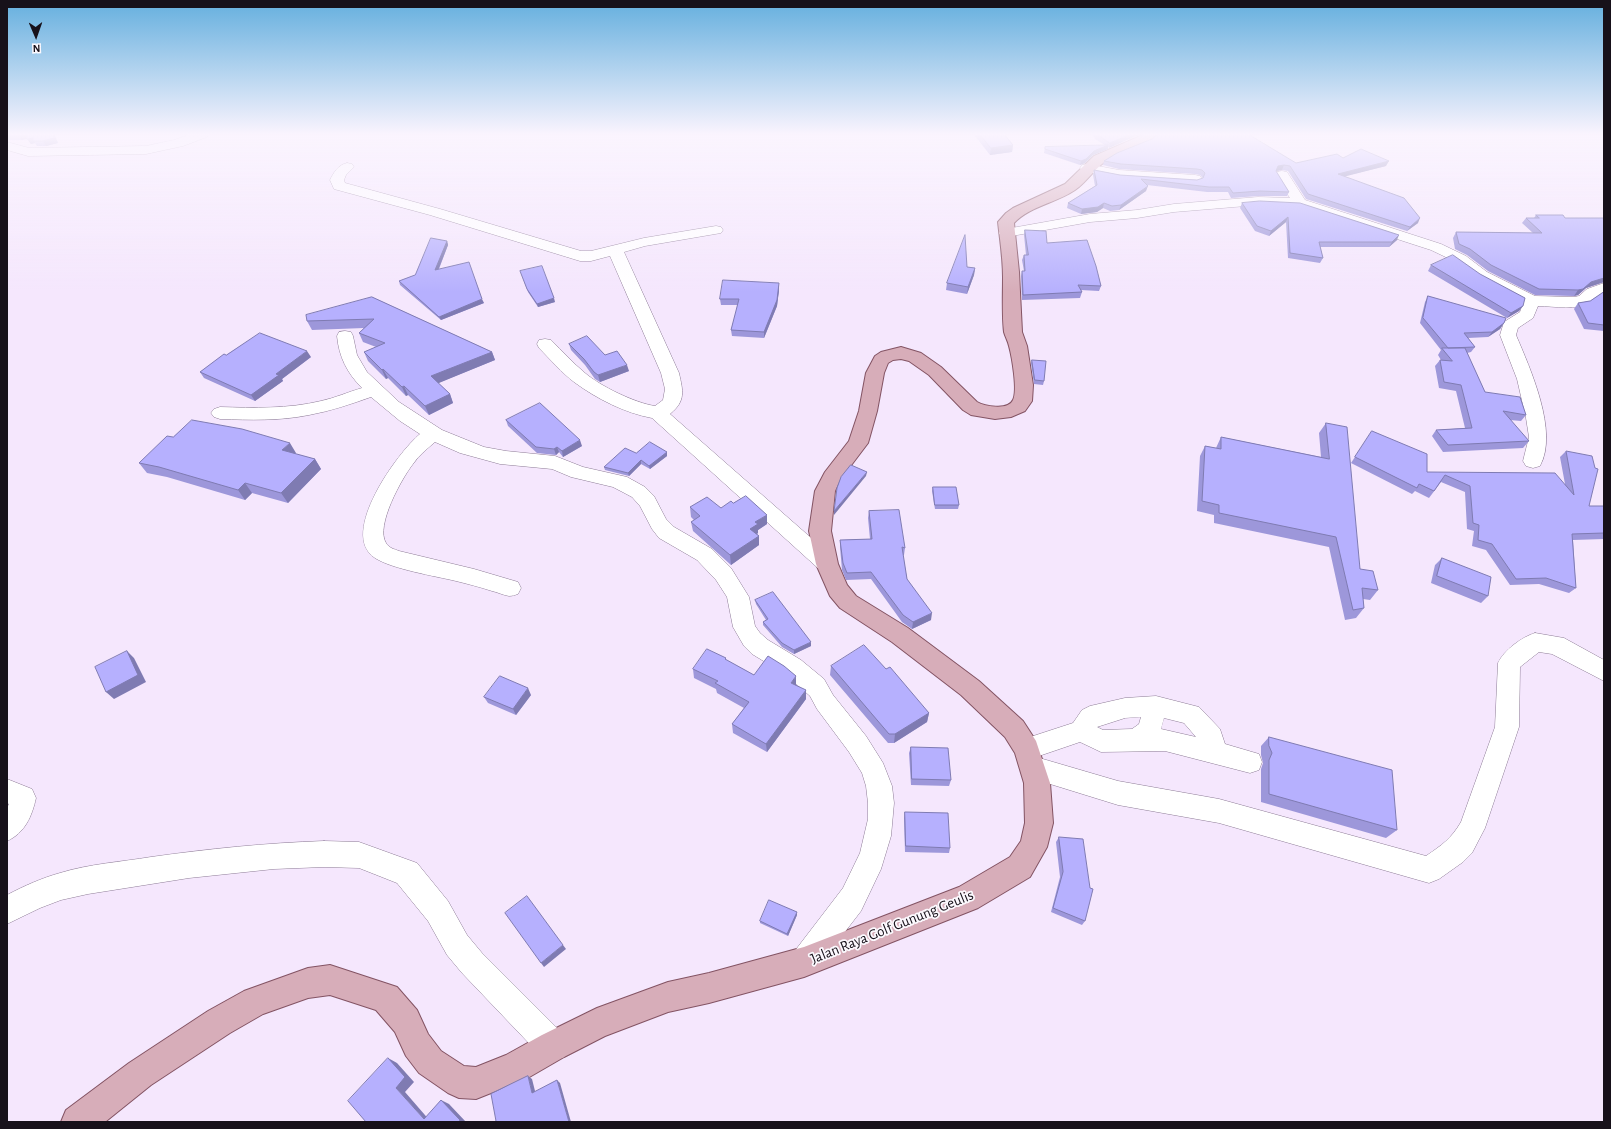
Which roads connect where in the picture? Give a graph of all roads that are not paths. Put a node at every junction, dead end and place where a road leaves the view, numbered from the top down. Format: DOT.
graph roads {
  1 [pos="342,187"];
  2 [pos="1070,187"];
  3 [pos="1290,187"];
  4 [pos="1299,203"];
  5 [pos="716,230"];
  6 [pos="1006,233"];
  7 [pos="615,250"];
  8 [pos="1604,288"];
  9 [pos="1532,301"];
  10 [pos="345,336"];
  11 [pos="545,344"];
  12 [pos="374,390"];
  13 [pos="220,412"];
  14 [pos="658,413"];
  15 [pos="432,434"];
  16 [pos="1533,462"];
  17 [pos="827,564"];
  18 [pos="510,588"];
  19 [pos="1604,671"];
  20 [pos="1156,706"];
  21 [pos="1081,731"];
  22 [pos="1137,742"];
  23 [pos="1214,753"];
  24 [pos="1030,759"];
  25 [pos="1250,762"];
  26 [pos="7,791"];
  27 [pos="7,828"];
  28 [pos="7,910"];
  29 [pos="804,962"];
  30 [pos="553,1046"];
  31 [pos="78,1122"];
  1 -- 7 [label="street"];
  2 -- 6 [label="main road, Jalan Raya Golf Gunung Geulis"];
  3 -- 4 [label="street"];
  4 -- 6 [label="street"];
  4 -- 9 [label="street"];
  5 -- 7 [label="street"];
  6 -- 17 [label="main road, Jalan Raya Golf Gunung Geulis"];
  7 -- 14 [label="street"];
  8 -- 9 [label="street"];
  9 -- 16 [label="street"];
  10 -- 12 [label="street"];
  11 -- 14 [label="street"];
  12 -- 13 [label="street"];
  12 -- 15 [label="street"];
  14 -- 17 [label="street"];
  15 -- 18 [label="street"];
  15 -- 29 [label="street"];
  17 -- 24 [label="main road, Jalan Raya Golf Gunung Geulis"];
  19 -- 24 [label="street"];
  20 -- 21 [label="street"];
  20 -- 22 [label="street"];
  20 -- 23 [label="street"];
  21 -- 22 [label="street"];
  21 -- 24 [label="street"];
  22 -- 23 [label="street"];
  23 -- 25 [label="street"];
  24 -- 29 [label="main road, Jalan Raya Golf Gunung Geulis"];
  26 -- 27 [label="street"];
  28 -- 30 [label="street"];
  29 -- 30 [label="main road, Jalan Raya Golf Gunung Geulis"];
  30 -- 31 [label="main road, Jalan Raya Golf Gunung Geulis"];
}
